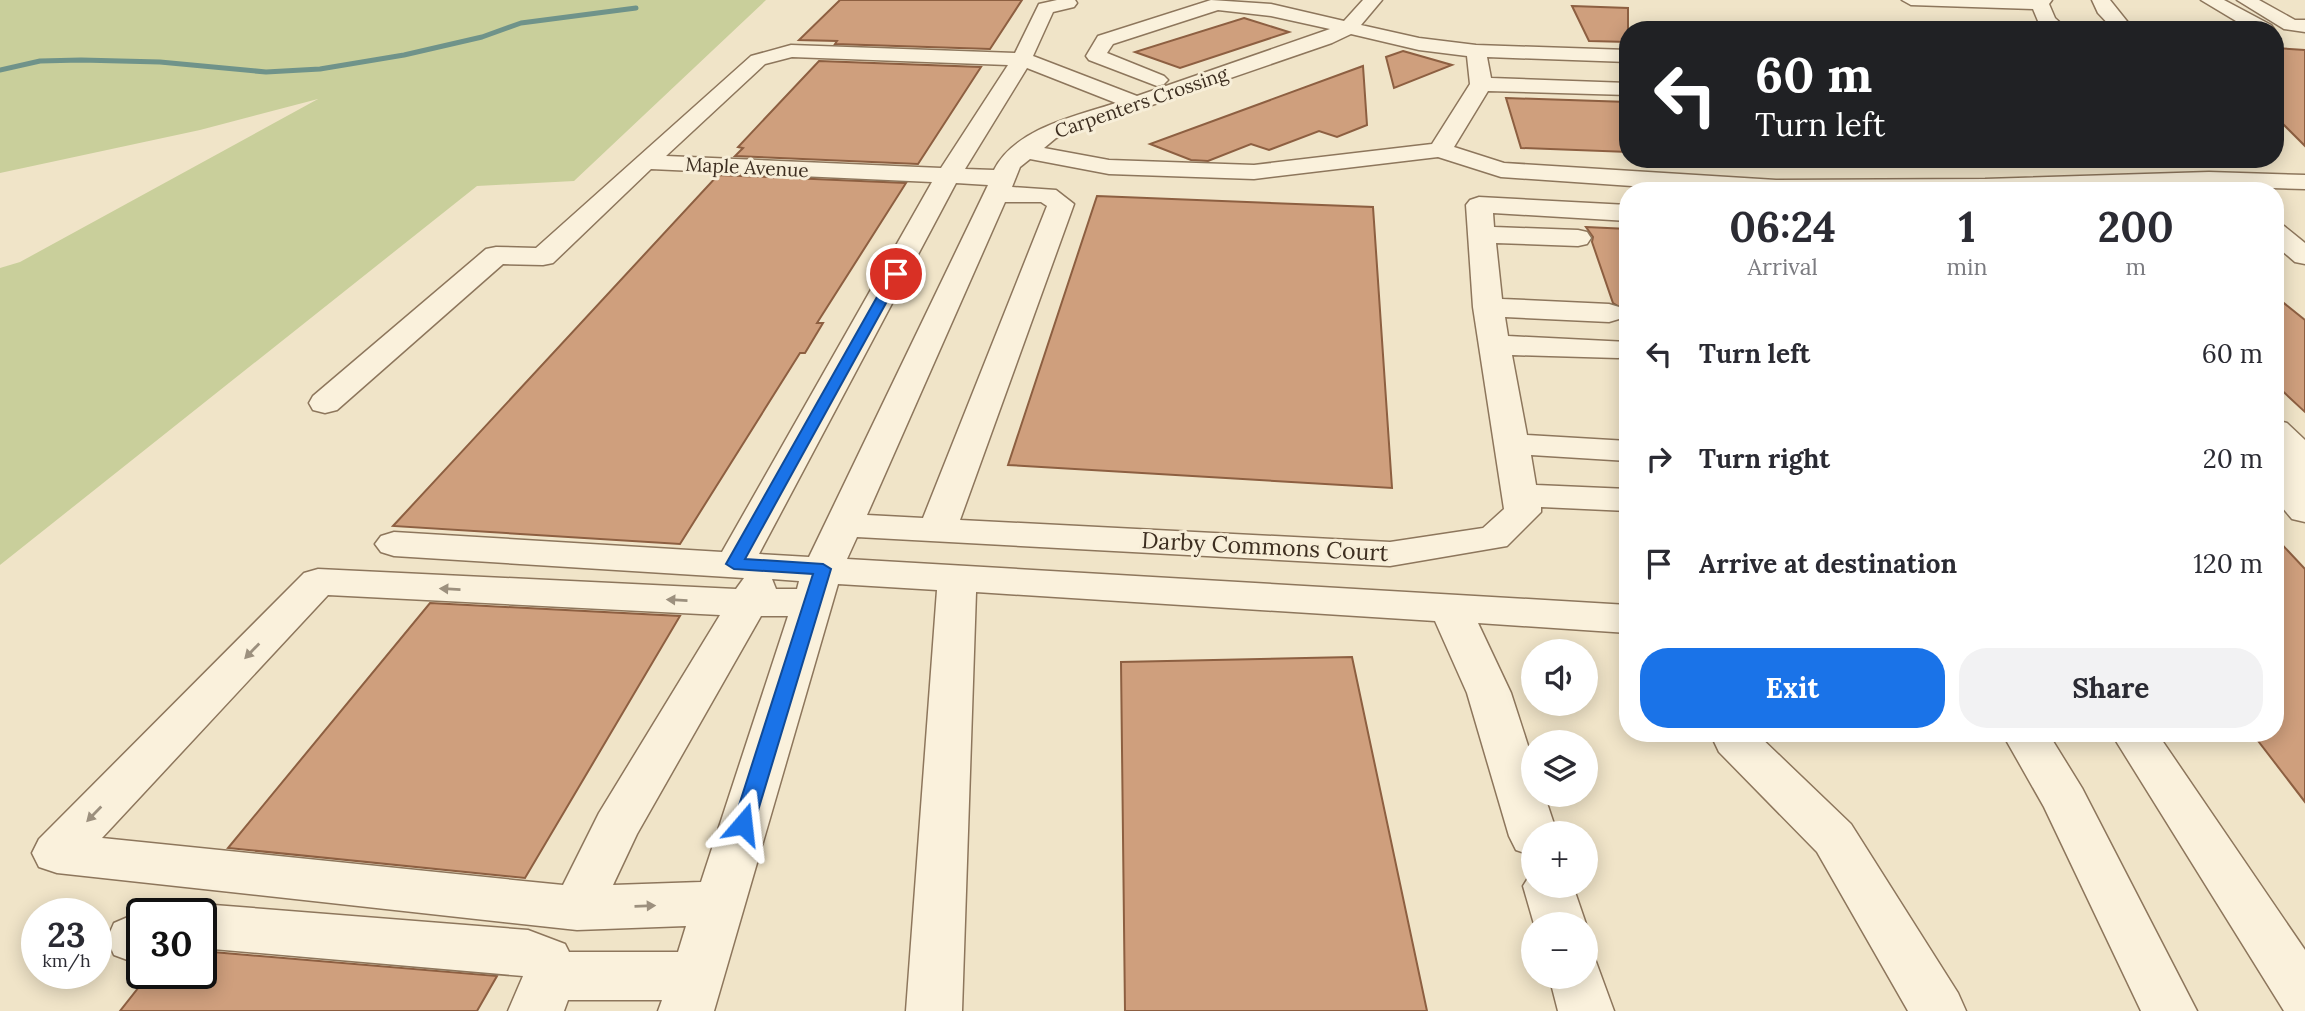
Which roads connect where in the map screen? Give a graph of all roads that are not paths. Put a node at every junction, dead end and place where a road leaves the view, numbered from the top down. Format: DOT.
graph roads {
  1 [pos="1066,0"];
  2 [pos="1373,0"];
  3 [pos="1911,0"];
  4 [pos="2101,0"];
  5 [pos="2210,0"];
  6 [pos="2246,0"];
  7 [pos="2042,2"];
  8 [pos="2047,21"];
  9 [pos="2116,21"];
  10 [pos="2248,21"];
  11 [pos="2284,21"];
  12 [pos="2284,21"];
  13 [pos="2305,26"];
  14 [pos="1348,28"];
  15 [pos="1389,37"];
  16 [pos="2284,40"];
  17 [pos="2295,46"];
  18 [pos="1360,49"];
  19 [pos="1476,51"];
  20 [pos="1619,56"];
  21 [pos="1334,58"];
  22 [pos="1022,59"];
  23 [pos="1281,76"];
  24 [pos="1157,80"];
  25 [pos="1481,84"];
  26 [pos="1619,89"];
  27 [pos="1136,103"];
  28 [pos="1105,141"];
  29 [pos="1440,150"];
  30 [pos="1024,151"];
  31 [pos="1068,160"];
  32 [pos="645,162"];
  33 [pos="2201,168"];
  34 [pos="948,176"];
  35 [pos="2294,181"];
  36 [pos="1676,182"];
  37 [pos="2214,182"];
  38 [pos="2275,182"];
  39 [pos="997,186"];
  40 [pos="1619,213"];
  41 [pos="1480,234"];
  42 [pos="1578,238"];
  43 [pos="2284,239"];
  44 [pos="2305,256"];
  45 [pos="1488,307"];
  46 [pos="1609,313"];
  47 [pos="1495,345"];
  48 [pos="1618,349"];
  49 [pos="324,403"];
  50 [pos="2284,439"];
  51 [pos="1512,444"];
  52 [pos="1619,450"];
  53 [pos="1520,495"];
  54 [pos="1619,500"];
  55 [pos="2305,511"];
  56 [pos="841,525"];
  57 [pos="937,530"];
  58 [pos="394,544"];
  59 [pos="751,578"];
  60 [pos="957,580"];
  61 [pos="818,585"];
  62 [pos="1450,608"];
  63 [pos="1619,618"];
  64 [pos="1737,742"];
  65 [pos="2029,742"];
  66 [pos="2139,742"];
  67 [pos="1528,821"];
  68 [pos="718,903"];
  69 [pos="577,908"];
  70 [pos="217,927"];
  71 [pos="1580,989"];
  72 [pos="544,993"];
  73 [pos="691,993"];
  74 [pos="2305,996"];
  75 [pos="934,1011"];
  76 [pos="1586,1011"];
  77 [pos="1938,1011"];
  78 [pos="2169,1011"];
  1 -- 22 [label="street"];
  2 -- 14 [label="street, Carpenters Crossing"];
  3 -- 7 [label="street"];
  4 -- 9 [label="street"];
  5 -- 10 [label="street"];
  6 -- 12 [label="street"];
  7 -- 8 [label="street"];
  11 -- 13 [label="street"];
  14 -- 15 [label="street"];
  14 -- 24 [label="street"];
  14 -- 27 [label="street, Carpenters Crossing"];
  15 -- 18 [label="street"];
  15 -- 19 [label="street"];
  16 -- 17 [label="street"];
  19 -- 20 [label="street"];
  19 -- 25 [label="street"];
  21 -- 23 [label="street"];
  22 -- 27 [label="street"];
  22 -- 32 [label="street, Maple Avenue"];
  22 -- 34 [label="street"];
  25 -- 26 [label="street"];
  25 -- 29 [label="street"];
  27 -- 30 [label="street, Carpenters Crossing"];
  28 -- 31 [label="street"];
  29 -- 31 [label="street"];
  29 -- 36 [label="street"];
  30 -- 31 [label="street"];
  30 -- 39 [label="street, Carpenters Crossing"];
  32 -- 34 [label="street, Maple Avenue"];
  32 -- 49 [label="street"];
  33 -- 37 [label="street"];
  34 -- 39 [label="street, Maple Avenue"];
  34 -- 59 [label="street"];
  35 -- 38 [label="street"];
  39 -- 56 [label="street, Carpenters Crossing"];
  39 -- 57 [label="street, Maple Avenue"];
  40 -- 41 [label="street, Darby Commons Court"];
  41 -- 42 [label="street"];
  41 -- 45 [label="street, Darby Commons Court"];
  43 -- 44 [label="street"];
  45 -- 46 [label="street"];
  45 -- 47 [label="street, Darby Commons Court"];
  47 -- 48 [label="street"];
  47 -- 51 [label="street, Darby Commons Court"];
  50 -- 55 [label="street"];
  51 -- 52 [label="lane"];
  51 -- 53 [label="street, Darby Commons Court"];
  53 -- 54 [label="street"];
  53 -- 57 [label="street, Darby Commons Court"];
  56 -- 57 [label="street, Darby Commons Court"];
  56 -- 61 [label="street, Carpenters Crossing"];
  58 -- 59 [label="street"];
  59 -- 61 [label="street"];
  59 -- 69 [label="street"];
  59 -- 69 [label="street, one-way"];
  60 -- 61 [label="street"];
  60 -- 62 [label="street"];
  60 -- 75 [label="street"];
  61 -- 68 [label="street, Carpenters Crossing"];
  62 -- 63 [label="street"];
  62 -- 67 [label="street"];
  64 -- 77 [label="street"];
  65 -- 78 [label="street"];
  66 -- 74 [label="street"];
  69 -- 68 [label="street, one-way"];
  68 -- 73 [label="street, Carpenters Crossing"];
  70 -- 72 [label="street"];
  71 -- 76 [label="street"];
  72 -- 73 [label="street"];
}
